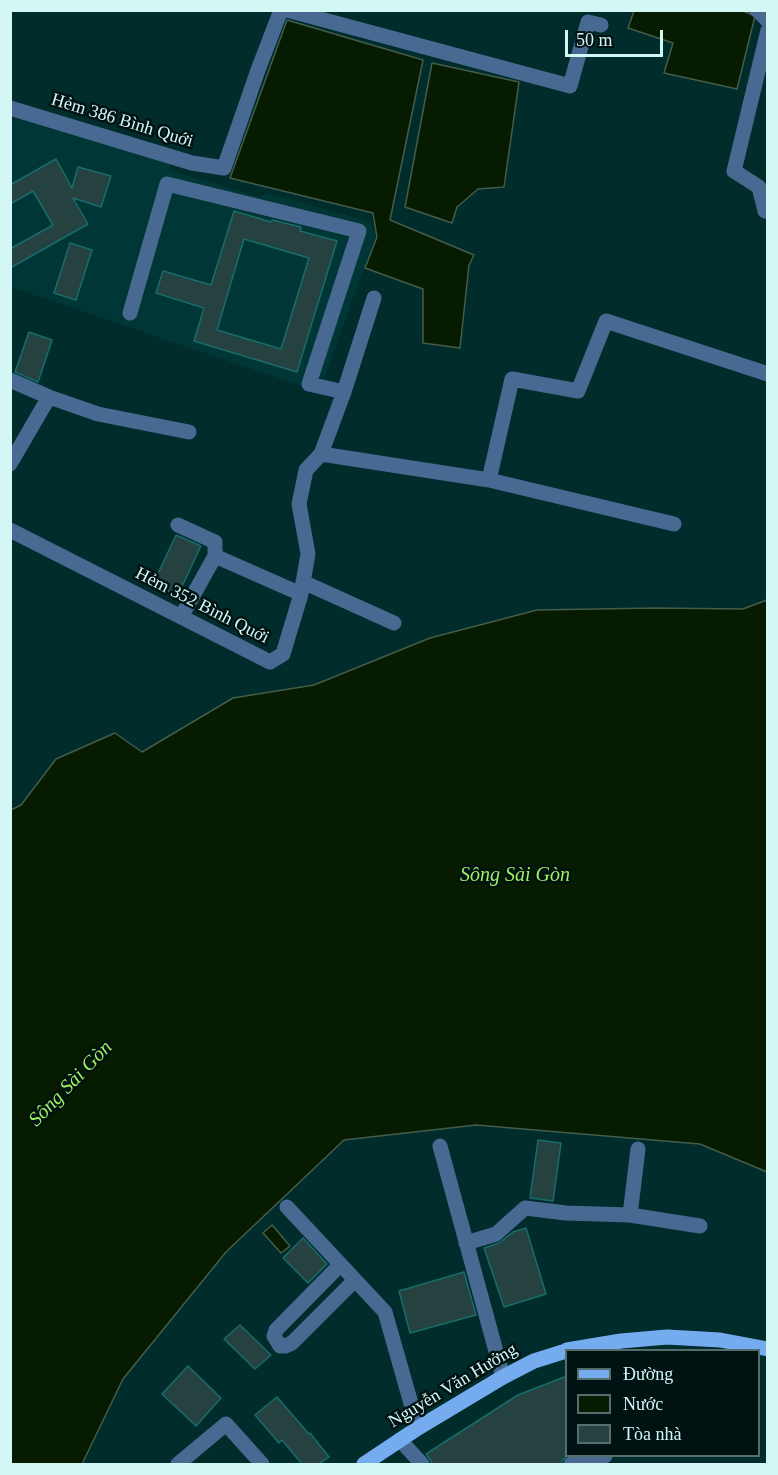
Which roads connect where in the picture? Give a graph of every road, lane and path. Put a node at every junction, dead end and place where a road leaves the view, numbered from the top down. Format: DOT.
graph roads {
  1 [pos="281,10"];
  2 [pos="288,10"];
  3 [pos="757,10"];
  4 [pos="768,21"];
  5 [pos="601,25"];
  6 [pos="768,30"];
  7 [pos="10,108"];
  8 [pos="768,212"];
  9 [pos="374,298"];
  10 [pos="130,313"];
  11 [pos="768,374"];
  12 [pos="10,380"];
  13 [pos="344,392"];
  14 [pos="49,397"];
  15 [pos="189,432"];
  16 [pos="321,454"];
  17 [pos="10,464"];
  18 [pos="489,480"];
  19 [pos="674,524"];
  20 [pos="178,525"];
  21 [pos="10,530"];
  22 [pos="215,556"];
  23 [pos="302,588"];
  24 [pos="181,617"];
  25 [pos="394,623"];
  26 [pos="440,1146"];
  27 [pos="638,1149"];
  28 [pos="287,1206"];
  29 [pos="630,1215"];
  30 [pos="700,1226"];
  31 [pos="466,1243"];
  32 [pos="340,1264"];
  33 [pos="355,1280"];
  34 [pos="584,1349"];
  35 [pos="768,1349"];
  36 [pos="565,1352"];
  37 [pos="503,1377"];
  38 [pos="418,1428"];
  39 [pos="399,1440"];
  40 [pos="597,1457"];
  41 [pos="178,1464"];
  42 [pos="262,1464"];
  43 [pos="364,1464"];
  44 [pos="422,1464"];
  45 [pos="571,1464"];
  1 -- 7 [label="street, Hẻm 386 Bình Quới"];
  2 -- 5 [label="street"];
  3 -- 4 [label="street"];
  6 -- 8 [label="street"];
  9 -- 13 [label="street, Hẻm 352 Bình Quới"];
  10 -- 13 [label="street"];
  11 -- 18 [label="street"];
  12 -- 14 [label="street"];
  13 -- 16 [label="street, Hẻm 352 Bình Quới"];
  14 -- 15 [label="street"];
  14 -- 17 [label="street"];
  16 -- 18 [label="street"];
  16 -- 23 [label="street, Hẻm 352 Bình Quới"];
  18 -- 19 [label="street"];
  20 -- 22 [label="street"];
  21 -- 24 [label="street, Hẻm 352 Bình Quới"];
  22 -- 23 [label="street"];
  22 -- 24 [label="street"];
  23 -- 24 [label="street, Hẻm 352 Bình Quới"];
  23 -- 25 [label="street"];
  26 -- 31 [label="street"];
  27 -- 29 [label="street"];
  28 -- 32 [label="street"];
  29 -- 30 [label="street"];
  29 -- 31 [label="street"];
  31 -- 37 [label="street"];
  32 -- 33 [label="street"];
  32 -- 33 [label="street"];
  33 -- 38 [label="street"];
  34 -- 35 [label="main road, Nguyễn Văn Hưởng"];
  36 -- 37 [label="main road, Nguyễn Văn Hưởng"];
  37 -- 38 [label="main road, Nguyễn Văn Hưởng"];
  38 -- 39 [label="main road, Nguyễn Văn Hưởng"];
  39 -- 43 [label="main road, Nguyễn Văn Hưởng"];
  39 -- 44 [label="street"];
  40 -- 45 [label="street"];
  41 -- 42 [label="street"];
}
